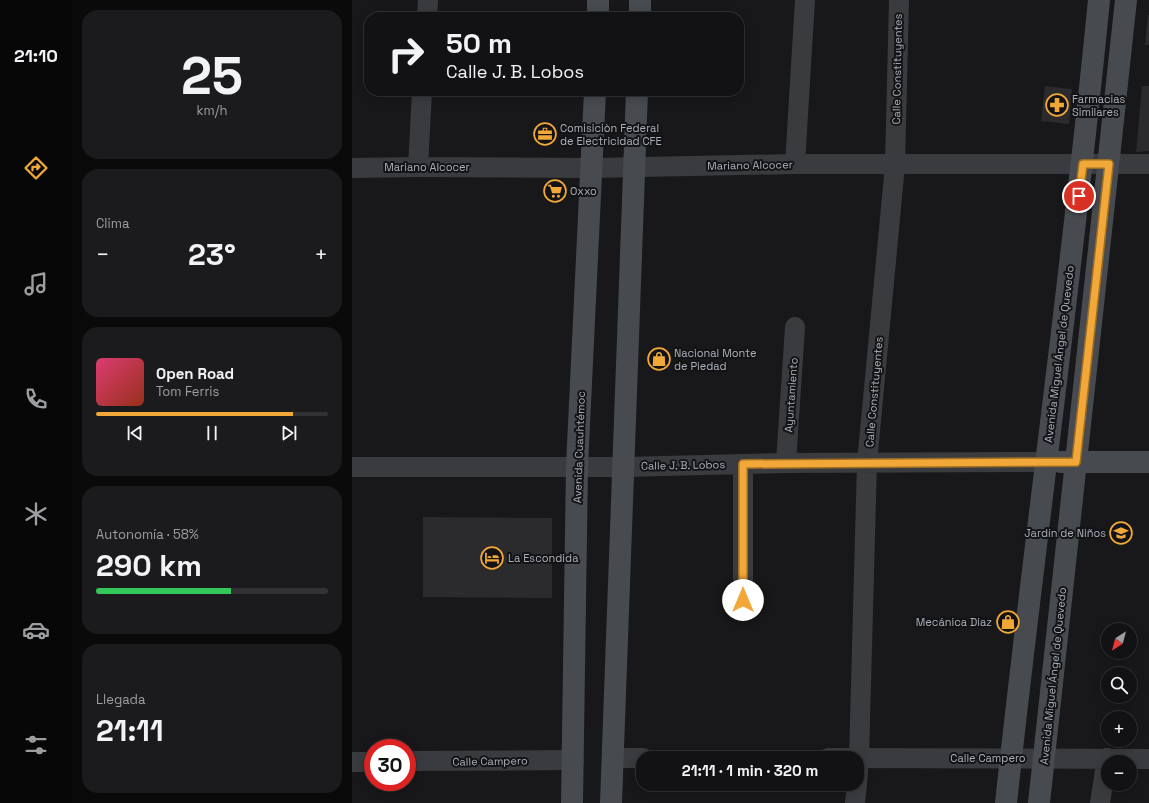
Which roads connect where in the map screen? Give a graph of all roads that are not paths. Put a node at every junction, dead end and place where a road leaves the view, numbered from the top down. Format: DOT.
graph roads {
  1 [pos="428,0"];
  2 [pos="598,0"];
  3 [pos="640,0"];
  4 [pos="805,0"];
  5 [pos="899,0"];
  6 [pos="1099,0"];
  7 [pos="1126,0"];
  8 [pos="427,12"];
  9 [pos="598,12"];
  10 [pos="640,12"];
  11 [pos="422,96"];
  12 [pos="595,96"];
  13 [pos="637,96"];
  14 [pos="795,164"];
  15 [pos="1083,164"];
  16 [pos="1109,164"];
  17 [pos="1149,164"];
  18 [pos="895,165"];
  19 [pos="418,166"];
  20 [pos="352,168"];
  21 [pos="592,168"];
  22 [pos="634,168"];
  23 [pos="795,327"];
  24 [pos="1046,462"];
  25 [pos="1076,462"];
  26 [pos="1149,462"];
  27 [pos="786,463"];
  28 [pos="867,463"];
  29 [pos="743,464"];
  30 [pos="577,466"];
  31 [pos="624,467"];
  32 [pos="352,468"];
  33 [pos="743,600"];
  34 [pos="859,751"];
  35 [pos="1011,757"];
  36 [pos="613,758"];
  37 [pos="636,758"];
  38 [pos="864,758"];
  39 [pos="1045,758"];
  40 [pos="1101,758"];
  41 [pos="1137,758"];
  42 [pos="1149,758"];
  43 [pos="574,760"];
  44 [pos="416,761"];
  45 [pos="352,762"];
  46 [pos="364,762"];
  47 [pos="856,791"];
  48 [pos="1102,791"];
  49 [pos="572,803"];
  50 [pos="611,803"];
  51 [pos="855,803"];
  52 [pos="1006,803"];
  53 [pos="1039,803"];
  54 [pos="1100,803"];
  1 -- 8 [label="street"];
  2 -- 9 [label="main road"];
  3 -- 10 [label="main road"];
  4 -- 14 [label="street"];
  5 -- 18 [label="street, Calle Constituyentes"];
  6 -- 15 [label="main road, Avenida Miguel Ángel de Quevedo"];
  7 -- 16 [label="main road, Avenida Miguel Ángel de Quevedo"];
  11 -- 19 [label="street"];
  12 -- 21 [label="main road, Avenida Cuauhtémoc"];
  13 -- 22 [label="main road"];
  14 -- 18 [label="street, Mariano Alcocer"];
  14 -- 22 [label="street, Mariano Alcocer"];
  15 -- 16 [label="street, Mariano Alcocer"];
  15 -- 18 [label="street, Mariano Alcocer"];
  15 -- 24 [label="main road, Avenida Miguel Ángel de Quevedo"];
  16 -- 17 [label="street, Mariano Alcocer"];
  16 -- 25 [label="main road, Avenida Miguel Ángel de Quevedo"];
  18 -- 28 [label="street, Calle Constituyentes"];
  19 -- 20 [label="street, Mariano Alcocer"];
  19 -- 21 [label="street, Mariano Alcocer"];
  21 -- 22 [label="street, Mariano Alcocer"];
  21 -- 30 [label="main road, Avenida Cuauhtémoc"];
  22 -- 31 [label="main road"];
  23 -- 27 [label="street, Ayuntamiento"];
  24 -- 25 [label="main road, Calle J. B. Lobos"];
  24 -- 28 [label="street, Calle J. B. Lobos"];
  24 -- 35 [label="main road, Avenida Miguel Ángel de Quevedo"];
  25 -- 26 [label="main road, Calle J. B. Lobos"];
  25 -- 39 [label="main road, Avenida Miguel Ángel de Quevedo"];
  27 -- 28 [label="street, Calle J. B. Lobos"];
  27 -- 29 [label="street, Calle J. B. Lobos"];
  28 -- 34 [label="street, Calle Constituyentes"];
  29 -- 31 [label="street, Calle J. B. Lobos"];
  29 -- 33 [label="street"];
  30 -- 31 [label="street, Calle J. B. Lobos"];
  30 -- 32 [label="street"];
  30 -- 43 [label="main road, Avenida Cuauhtémoc"];
  31 -- 36 [label="main road"];
  35 -- 38 [label="street, Calle Campero"];
  35 -- 39 [label="street, Calle Campero"];
  35 -- 52 [label="main road, Avenida Miguel Ángel de Quevedo"];
  36 -- 37 [label="street"];
  36 -- 50 [label="main road"];
  39 -- 40 [label="street, Calle Campero"];
  39 -- 53 [label="main road, Avenida Miguel Ángel de Quevedo"];
  41 -- 42 [label="street, Calle Campero"];
  43 -- 44 [label="street, Calle Campero"];
  43 -- 49 [label="main road, Avenida Cuauhtémoc"];
  45 -- 46 [label="street"];
  47 -- 51 [label="street, Calle Constituyentes"];
  48 -- 54 [label="street"];
}
